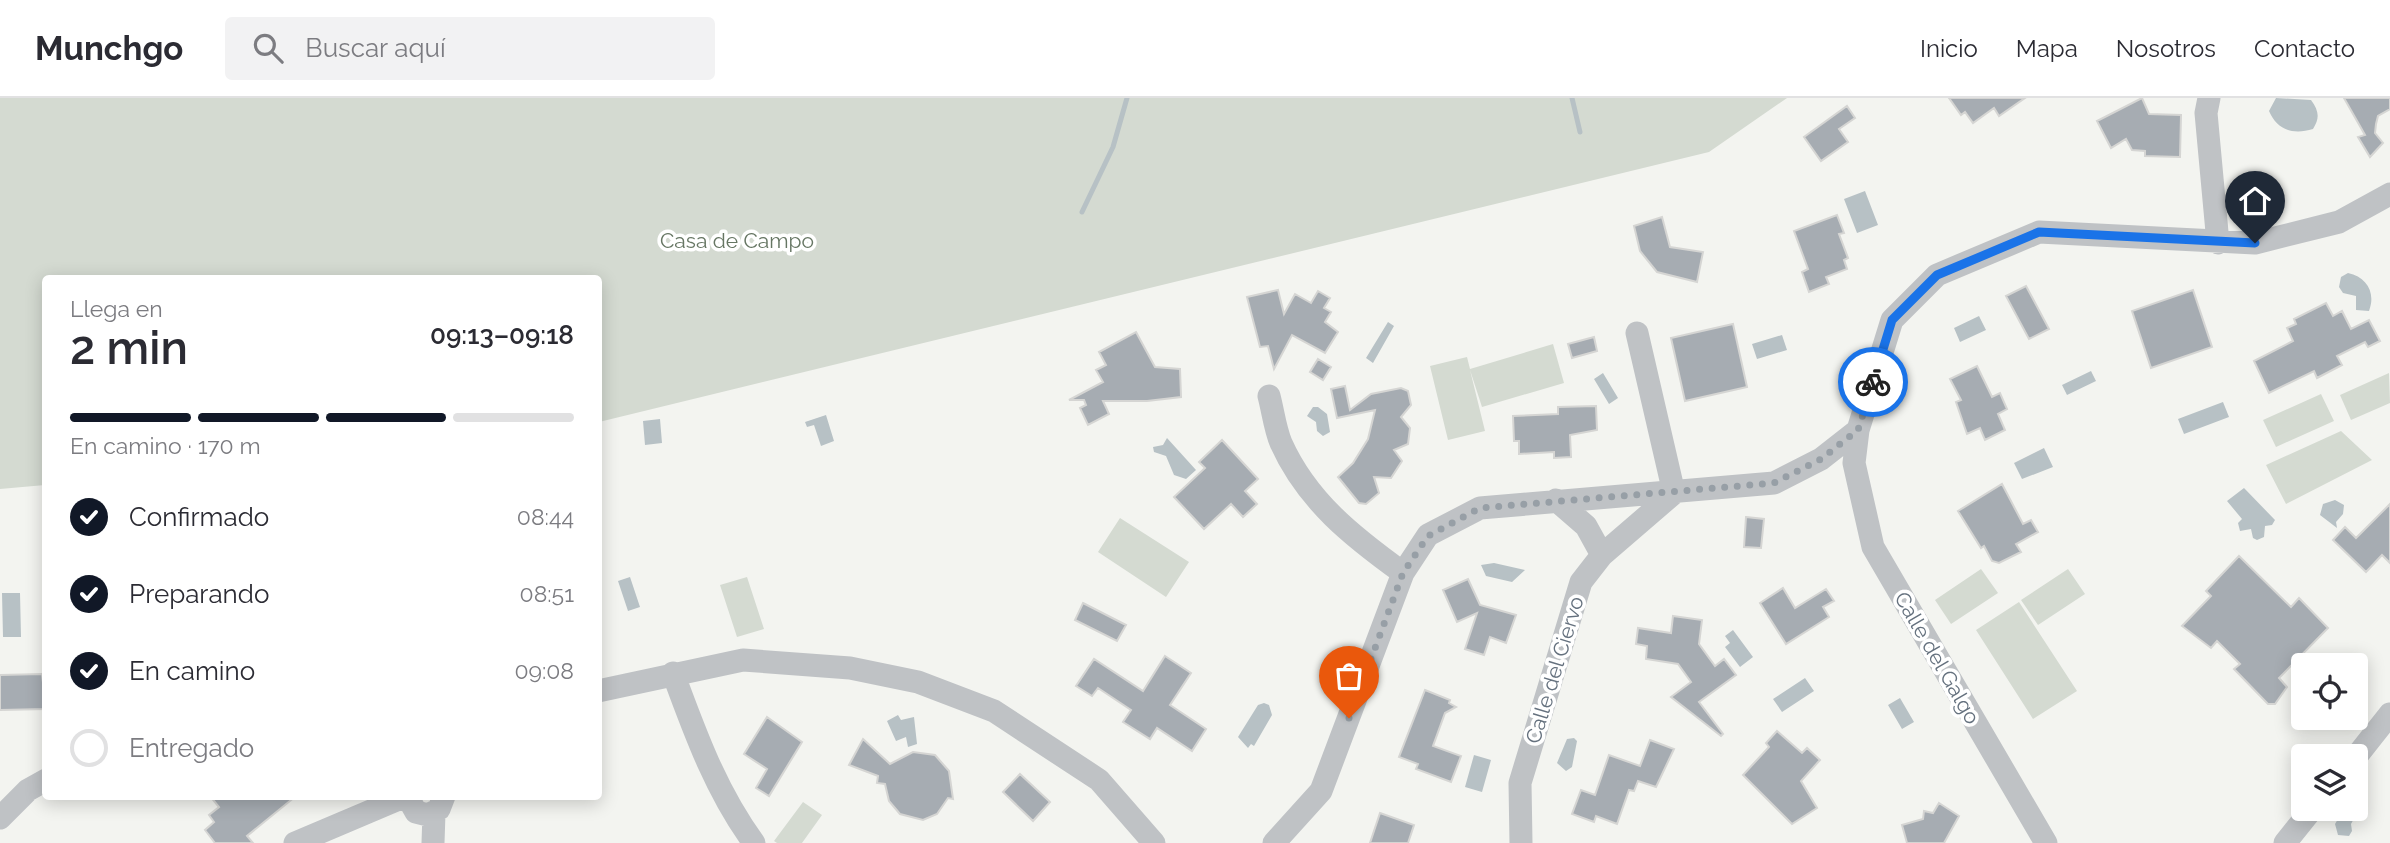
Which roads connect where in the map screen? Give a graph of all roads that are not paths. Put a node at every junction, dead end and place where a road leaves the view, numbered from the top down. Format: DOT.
graph roads {
  1 [pos="2209,98"];
  2 [pos="2390,194"];
  3 [pos="2218,243"];
  4 [pos="1637,332"];
  5 [pos="1269,396"];
  6 [pos="1858,430"];
  7 [pos="1821,459"];
  8 [pos="1854,463"];
  9 [pos="1674,493"];
  10 [pos="1556,500"];
  11 [pos="1602,555"];
  12 [pos="1403,573"];
  13 [pos="673,673"];
  14 [pos="602,690"];
  15 [pos="2390,714"];
  16 [pos="2366,744"];
  17 [pos="42,782"];
  18 [pos="397,800"];
  19 [pos="409,800"];
  20 [pos="439,804"];
  21 [pos="0,818"];
  22 [pos="2303,821"];
  23 [pos="295,843"];
  24 [pos="433,843"];
  25 [pos="754,843"];
  26 [pos="1154,843"];
  27 [pos="1274,843"];
  28 [pos="1521,843"];
  29 [pos="2046,843"];
  30 [pos="2285,843"];
  1 -- 3 [label="street"];
  2 -- 3 [label="street, Calle del Galgo"];
  3 -- 6 [label="street, Calle del Galgo"];
  4 -- 9 [label="street"];
  5 -- 12 [label="street"];
  6 -- 7 [label="street"];
  6 -- 8 [label="street, Calle del Galgo"];
  7 -- 8 [label="street"];
  7 -- 9 [label="street"];
  8 -- 29 [label="street, Calle del Galgo"];
  9 -- 10 [label="street"];
  9 -- 11 [label="street, Calle del Ciervo"];
  10 -- 11 [label="street"];
  10 -- 12 [label="street"];
  11 -- 28 [label="street, Calle del Ciervo"];
  12 -- 27 [label="street"];
  13 -- 14 [label="street"];
  13 -- 25 [label="street"];
  13 -- 26 [label="street"];
  15 -- 16 [label="street"];
  17 -- 21 [label="street"];
  18 -- 23 [label="street"];
  19 -- 20 [label="street"];
  20 -- 24 [label="street"];
  22 -- 30 [label="street"];
}
